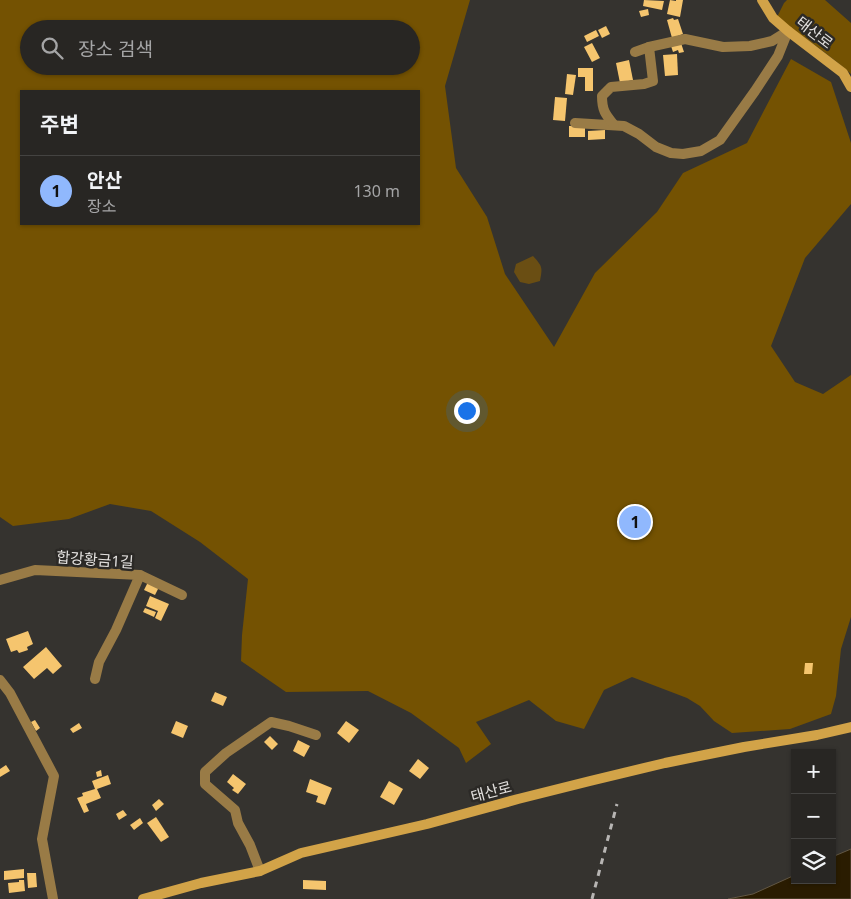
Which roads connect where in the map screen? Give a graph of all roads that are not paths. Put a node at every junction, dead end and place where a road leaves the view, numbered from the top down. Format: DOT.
graph roads {
  1 [pos="762,0"];
  2 [pos="788,31"];
  3 [pos="649,47"];
  4 [pos="635,52"];
  5 [pos="851,87"];
  6 [pos="575,123"];
  7 [pos="614,125"];
  8 [pos="140,575"];
  9 [pos="0,580"];
  10 [pos="182,594"];
  11 [pos="95,679"];
  12 [pos="0,680"];
  13 [pos="851,727"];
  14 [pos="316,735"];
  15 [pos="260,871"];
  16 [pos="53,899"];
  17 [pos="142,899"];
  1 -- 2 [label="street, 태산로"];
  2 -- 3 [label="street"];
  2 -- 5 [label="street, 태산로"];
  2 -- 7 [label="street"];
  3 -- 4 [label="street"];
  3 -- 7 [label="street"];
  6 -- 7 [label="street"];
  8 -- 9 [label="street, 합강황금1길"];
  8 -- 10 [label="street"];
  8 -- 11 [label="street, 합강황금1길"];
  12 -- 16 [label="street"];
  13 -- 15 [label="street, 태산로"];
  14 -- 15 [label="street"];
  15 -- 17 [label="street, 태산로"];
}
